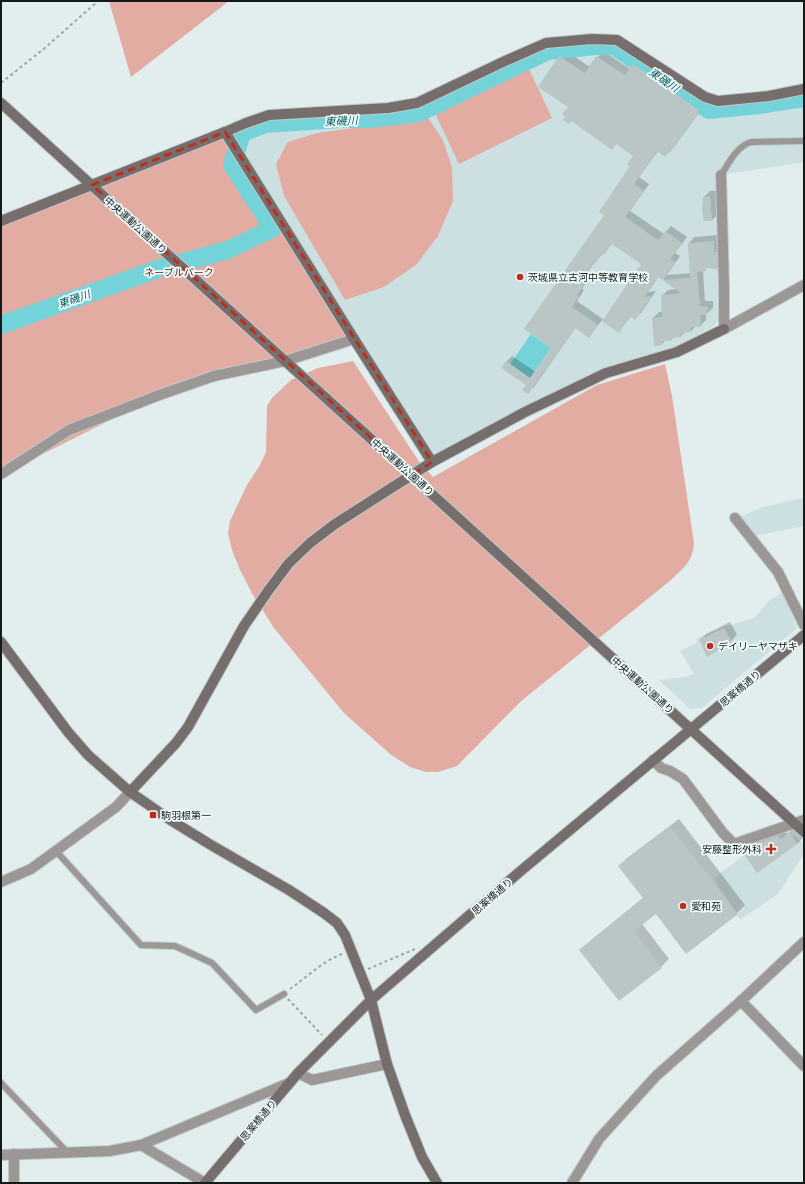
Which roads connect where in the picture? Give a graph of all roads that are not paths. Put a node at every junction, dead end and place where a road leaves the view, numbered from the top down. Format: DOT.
graph roads {
  1 [pos="804,89"];
  2 [pos="1,103"];
  3 [pos="225,132"];
  4 [pos="804,141"];
  5 [pos="721,175"];
  6 [pos="92,185"];
  7 [pos="1,221"];
  8 [pos="804,285"];
  9 [pos="724,329"];
  10 [pos="354,339"];
  11 [pos="285,361"];
  12 [pos="432,462"];
  13 [pos="1,474"];
  14 [pos="412,476"];
  15 [pos="735,518"];
  16 [pos="804,625"];
  17 [pos="804,635"];
  18 [pos="1,642"];
  19 [pos="691,728"];
  20 [pos="653,760"];
  21 [pos="130,792"];
  22 [pos="799,822"];
  23 [pos="804,832"];
  24 [pos="56,851"];
  25 [pos="1,882"];
  26 [pos="804,942"];
  27 [pos="284,994"];
  28 [pos="371,1000"];
  29 [pos="741,1001"];
  30 [pos="388,1064"];
  31 [pos="804,1066"];
  32 [pos="298,1073"];
  33 [pos="1,1083"];
  34 [pos="289,1084"];
  35 [pos="141,1145"];
  36 [pos="68,1153"];
  37 [pos="14,1154"];
  38 [pos="1,1155"];
  39 [pos="14,1183"];
  40 [pos="205,1183"];
  41 [pos="437,1183"];
  42 [pos="572,1183"];
  1 -- 3 [label="street"];
  2 -- 6 [label="street, 中央運動公園通り"];
  3 -- 6 [label="street"];
  3 -- 10 [label="street"];
  4 -- 5 [label="lane"];
  5 -- 9 [label="street"];
  6 -- 7 [label="street"];
  6 -- 11 [label="street, 中央運動公園通り"];
  8 -- 9 [label="street"];
  9 -- 12 [label="street"];
  10 -- 11 [label="street"];
  10 -- 12 [label="street"];
  11 -- 13 [label="street"];
  11 -- 14 [label="street, 中央運動公園通り"];
  12 -- 14 [label="street"];
  14 -- 19 [label="street, 中央運動公園通り"];
  14 -- 21 [label="street"];
  15 -- 16 [label="street"];
  17 -- 19 [label="street, 思案橋通り"];
  18 -- 21 [label="street"];
  19 -- 20 [label="street, 思案橋通り"];
  19 -- 22 [label="street, 中央運動公園通り"];
  20 -- 22 [label="street"];
  20 -- 28 [label="street, 思案橋通り"];
  21 -- 24 [label="street"];
  21 -- 28 [label="street"];
  22 -- 23 [label="street, 中央運動公園通り"];
  24 -- 25 [label="street"];
  24 -- 27 [label="lane"];
  26 -- 29 [label="street"];
  28 -- 30 [label="street"];
  28 -- 32 [label="street, 思案橋通り"];
  29 -- 31 [label="street"];
  29 -- 42 [label="street"];
  30 -- 32 [label="street"];
  30 -- 41 [label="street"];
  32 -- 34 [label="street, 思案橋通り"];
  33 -- 36 [label="lane"];
  34 -- 35 [label="street"];
  34 -- 40 [label="street, 思案橋通り"];
  35 -- 36 [label="street"];
  35 -- 40 [label="street"];
  36 -- 37 [label="street"];
  37 -- 38 [label="street"];
  37 -- 39 [label="street"];
}
